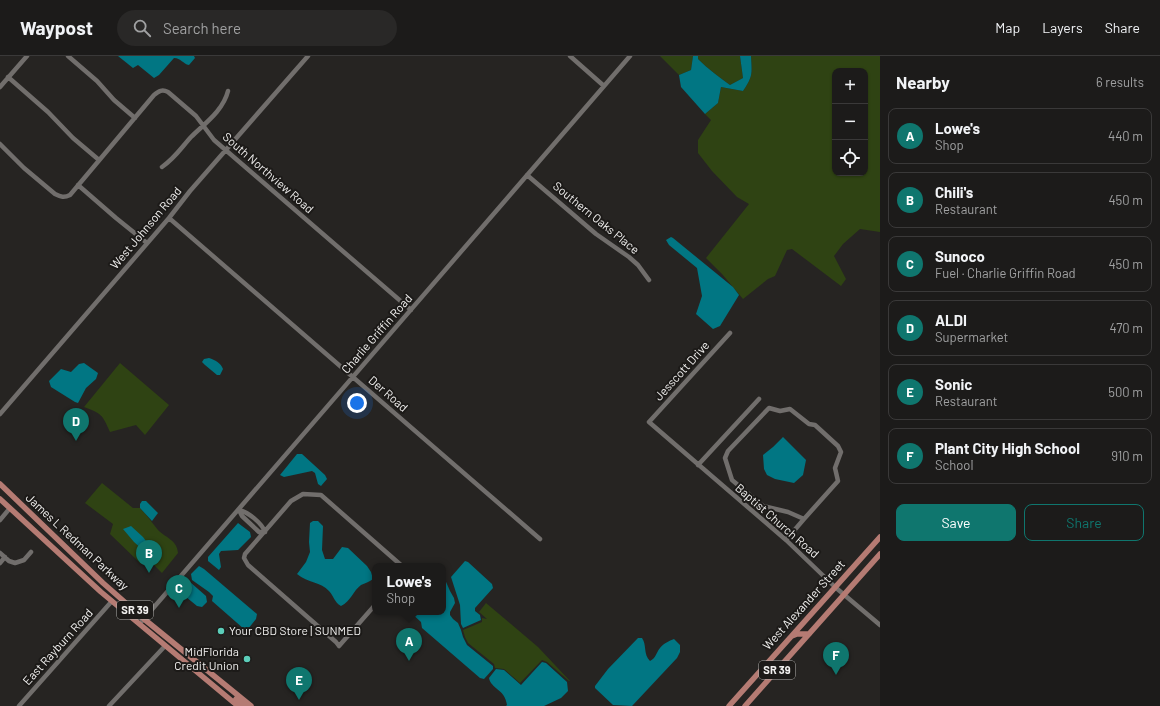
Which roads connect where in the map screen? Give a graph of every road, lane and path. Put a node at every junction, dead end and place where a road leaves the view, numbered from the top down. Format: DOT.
graph roads {
  1 [pos="27,56"];
  2 [pos="68,56"];
  3 [pos="308,56"];
  4 [pos="570,56"];
  5 [pos="630,56"];
  6 [pos="8,77"];
  7 [pos="604,86"];
  8 [pos="0,87"];
  9 [pos="228,91"];
  10 [pos="135,118"];
  11 [pos="204,126"];
  12 [pos="0,144"];
  13 [pos="225,150"];
  14 [pos="99,160"];
  15 [pos="162,166"];
  16 [pos="527,175"];
  17 [pos="78,184"];
  18 [pos="169,218"];
  19 [pos="147,243"];
  20 [pos="648,280"];
  21 [pos="411,310"];
  22 [pos="730,333"];
  23 [pos="353,377"];
  24 [pos="759,400"];
  25 [pos="0,414"];
  26 [pos="649,422"];
  27 [pos="698,465"];
  28 [pos="0,484"];
  29 [pos="0,499"];
  30 [pos="10,508"];
  31 [pos="239,510"];
  32 [pos="804,519"];
  33 [pos="0,520"];
  34 [pos="265,532"];
  35 [pos="880,537"];
  36 [pos="540,539"];
  37 [pos="786,540"];
  38 [pos="0,552"];
  39 [pos="31,552"];
  40 [pos="880,554"];
  41 [pos="5,557"];
  42 [pos="0,563"];
  43 [pos="399,563"];
  44 [pos="835,587"];
  45 [pos="844,594"];
  46 [pos="112,601"];
  47 [pos="372,608"];
  48 [pos="144,619"];
  49 [pos="140,624"];
  50 [pos="880,625"];
  51 [pos="809,634"];
  52 [pos="789,637"];
  53 [pos="165,646"];
  54 [pos="215,687"];
  55 [pos="19,706"];
  56 [pos="109,706"];
  57 [pos="238,706"];
  58 [pos="244,706"];
  59 [pos="251,706"];
  60 [pos="729,706"];
  61 [pos="745,706"];
  1 -- 6 [label="street"];
  2 -- 10 [label="street"];
  3 -- 13 [label="street, West Johnson Road"];
  4 -- 7 [label="street"];
  5 -- 7 [label="street, Charlie Griffin Road"];
  6 -- 8 [label="street"];
  6 -- 14 [label="street"];
  7 -- 16 [label="street, Charlie Griffin Road"];
  9 -- 11 [label="street"];
  10 -- 11 [label="street, South Northview Road"];
  10 -- 14 [label="street, South Northview Road"];
  11 -- 13 [label="street, South Northview Road"];
  11 -- 15 [label="street"];
  12 -- 17 [label="street, South Northview Road"];
  13 -- 18 [label="street, West Johnson Road"];
  13 -- 21 [label="street, South Northview Road"];
  14 -- 17 [label="street, South Northview Road"];
  16 -- 20 [label="street, Southern Oaks Place"];
  16 -- 21 [label="street, Charlie Griffin Road"];
  17 -- 19 [label="street"];
  18 -- 19 [label="street, West Johnson Road"];
  18 -- 23 [label="street, Der Road"];
  19 -- 25 [label="street, West Johnson Road"];
  21 -- 23 [label="street, Charlie Griffin Road"];
  22 -- 26 [label="street, Jesscott Drive"];
  23 -- 31 [label="street, Charlie Griffin Road"];
  23 -- 36 [label="street, Der Road"];
  24 -- 27 [label="street"];
  26 -- 27 [label="street, Baptist Church Road"];
  27 -- 37 [label="street, Baptist Church Road"];
  28 -- 48 [label="main road, James L Redman Parkway / SR 39"];
  29 -- 30 [label="main road, James L Redman Parkway / SR 39"];
  30 -- 33 [label="street"];
  30 -- 46 [label="main road, James L Redman Parkway / SR 39"];
  31 -- 34 [label="street"];
  31 -- 48 [label="street, Charlie Griffin Road"];
  32 -- 32 [label="street"];
  32 -- 37 [label="street"];
  34 -- 43 [label="street"];
  34 -- 47 [label="street"];
  35 -- 44 [label="main road, West Alexander Street / SR 39"];
  37 -- 44 [label="street, Baptist Church Road"];
  38 -- 41 [label="street"];
  39 -- 41 [label="street"];
  40 -- 45 [label="main road, West Alexander Street / SR 39"];
  41 -- 42 [label="street"];
  44 -- 45 [label="street, Baptist Church Road"];
  44 -- 52 [label="main road, West Alexander Street / SR 39"];
  45 -- 50 [label="street, Baptist Church Road"];
  45 -- 51 [label="main road, West Alexander Street / SR 39"];
  46 -- 49 [label="main road, James L Redman Parkway / SR 39"];
  46 -- 55 [label="street, East Rayburn Road"];
  48 -- 49 [label="street, Charlie Griffin Road"];
  48 -- 59 [label="main road, James L Redman Parkway / SR 39"];
  49 -- 53 [label="main road, James L Redman Parkway / SR 39"];
  51 -- 52 [label="main road"];
  51 -- 61 [label="main road, West Alexander Street / SR 39"];
  52 -- 60 [label="main road, West Alexander Street / SR 39"];
  53 -- 54 [label="main road, James L Redman Parkway / SR 39"];
  53 -- 56 [label="street"];
  54 -- 57 [label="main road, James L Redman Parkway / SR 39"];
  54 -- 58 [label="main road"];
}
